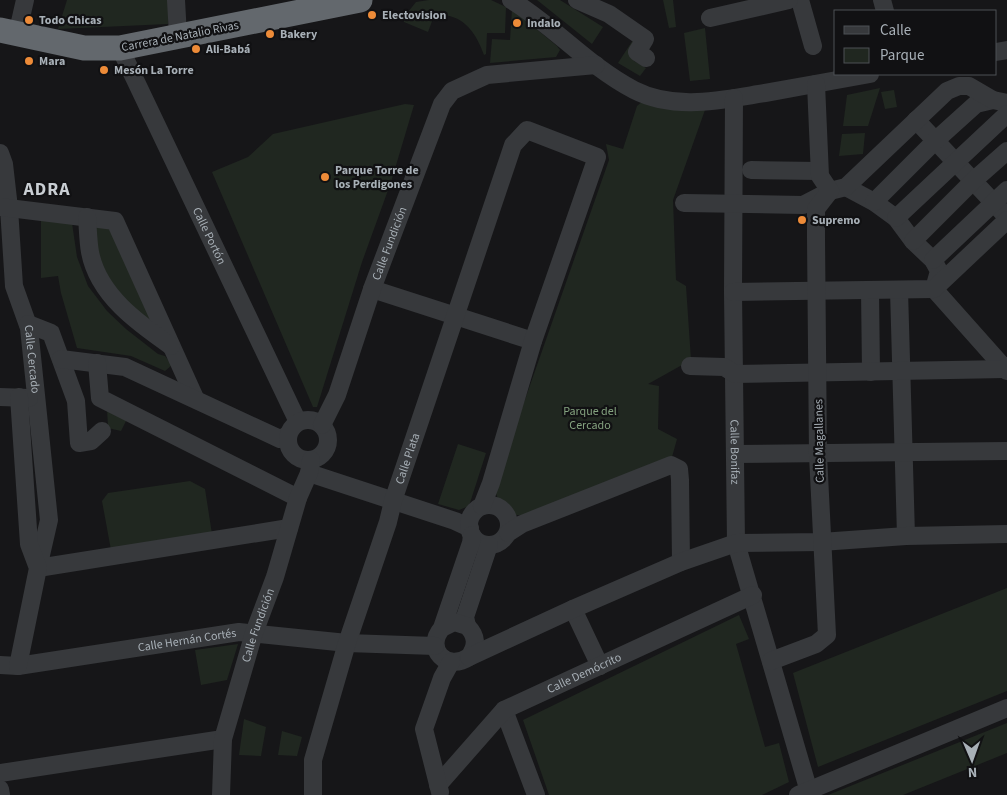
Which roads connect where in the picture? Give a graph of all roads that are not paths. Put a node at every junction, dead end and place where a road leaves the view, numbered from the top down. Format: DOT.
graph roads {
  1 [pos="25,0"];
  2 [pos="176,0"];
  3 [pos="360,0"];
  4 [pos="510,0"];
  5 [pos="576,0"];
  6 [pos="789,0"];
  7 [pos="800,0"];
  8 [pos="526,5"];
  9 [pos="710,18"];
  10 [pos="8,32"];
  11 [pos="178,36"];
  12 [pos="813,46"];
  13 [pos="120,48"];
  14 [pos="646,58"];
  15 [pos="596,65"];
  16 [pos="865,75"];
  17 [pos="816,84"];
  18 [pos="734,98"];
  19 [pos="1000,101"];
  20 [pos="1007,114"];
  21 [pos="916,120"];
  22 [pos="935,141"];
  23 [pos="1007,151"];
  24 [pos="1,161"];
  25 [pos="955,163"];
  26 [pos="751,170"];
  27 [pos="820,172"];
  28 [pos="973,181"];
  29 [pos="838,189"];
  30 [pos="1007,190"];
  31 [pos="874,202"];
  32 [pos="993,203"];
  33 [pos="684,204"];
  34 [pos="734,204"];
  35 [pos="5,208"];
  36 [pos="87,217"];
  37 [pos="896,218"];
  38 [pos="1007,219"];
  39 [pos="913,241"];
  40 [pos="932,260"];
  41 [pos="6,263"];
  42 [pos="372,289"];
  43 [pos="934,289"];
  44 [pos="899,290"];
  45 [pos="870,291"];
  46 [pos="733,292"];
  47 [pos="817,292"];
  48 [pos="456,317"];
  49 [pos="28,324"];
  50 [pos="533,341"];
  51 [pos="172,347"];
  52 [pos="61,359"];
  53 [pos="97,363"];
  54 [pos="690,366"];
  55 [pos="1006,369"];
  56 [pos="901,371"];
  57 [pos="871,372"];
  58 [pos="818,373"];
  59 [pos="735,374"];
  60 [pos="0,397"];
  61 [pos="19,397"];
  62 [pos="37,398"];
  63 [pos="195,398"];
  64 [pos="322,425"];
  65 [pos="293,428"];
  66 [pos="102,431"];
  67 [pos="1007,452"];
  68 [pos="903,453"];
  69 [pos="735,454"];
  70 [pos="818,454"];
  71 [pos="310,466"];
  72 [pos="298,498"];
  73 [pos="393,501"];
  74 [pos="482,506"];
  75 [pos="290,528"];
  76 [pos="471,532"];
  77 [pos="508,533"];
  78 [pos="1007,534"];
  79 [pos="906,536"];
  80 [pos="821,542"];
  81 [pos="736,543"];
  82 [pos="489,545"];
  83 [pos="681,562"];
  84 [pos="38,568"];
  85 [pos="753,596"];
  86 [pos="573,609"];
  87 [pos="467,626"];
  88 [pos="442,628"];
  89 [pos="254,633"];
  90 [pos="347,643"];
  91 [pos="435,646"];
  92 [pos="469,657"];
  93 [pos="771,661"];
  94 [pos="451,662"];
  95 [pos="0,665"];
  96 [pos="18,666"];
  97 [pos="600,666"];
  98 [pos="1007,708"];
  99 [pos="504,710"];
  100 [pos="223,738"];
  101 [pos="0,773"];
  102 [pos="0,788"];
  103 [pos="439,790"];
  104 [pos="805,793"];
  105 [pos="1,795"];
  106 [pos="222,795"];
  107 [pos="313,795"];
  108 [pos="536,795"];
  1 -- 10 [label="street"];
  2 -- 11 [label="street"];
  3 -- 11 [label="highway, Carrera de Natalio Rivas"];
  4 -- 8 [label="street"];
  5 -- 14 [label="street"];
  6 -- 9 [label="street"];
  7 -- 12 [label="street"];
  8 -- 15 [label="street"];
  10 -- 13 [label="highway, Carrera de Natalio Rivas"];
  11 -- 13 [label="highway, Carrera de Natalio Rivas"];
  13 -- 65 [label="street, Calle Portón"];
  15 -- 18 [label="street"];
  15 -- 42 [label="street, Calle Fundición"];
  16 -- 17 [label="street"];
  17 -- 18 [label="street"];
  17 -- 27 [label="street"];
  18 -- 34 [label="street, Calle Bonifaz"];
  19 -- 21 [label="street"];
  19 -- 22 [label="street"];
  20 -- 25 [label="street"];
  21 -- 22 [label="street"];
  21 -- 29 [label="street"];
  22 -- 25 [label="street"];
  22 -- 31 [label="street"];
  23 -- 28 [label="street"];
  24 -- 35 [label="street, Calle Cercado"];
  25 -- 28 [label="street"];
  25 -- 37 [label="street"];
  26 -- 27 [label="street"];
  27 -- 29 [label="street"];
  28 -- 32 [label="street"];
  28 -- 39 [label="street"];
  29 -- 31 [label="street"];
  29 -- 34 [label="street"];
  29 -- 47 [label="street, Calle Magallanes"];
  30 -- 32 [label="street"];
  31 -- 37 [label="street"];
  32 -- 38 [label="street"];
  32 -- 40 [label="street"];
  33 -- 34 [label="street"];
  34 -- 46 [label="street, Calle Bonifaz"];
  35 -- 36 [label="street"];
  35 -- 41 [label="street, Calle Cercado"];
  36 -- 51 [label="street"];
  36 -- 51 [label="street"];
  37 -- 39 [label="street"];
  38 -- 43 [label="street"];
  39 -- 40 [label="street"];
  40 -- 43 [label="street"];
  41 -- 49 [label="street, Calle Cercado"];
  42 -- 48 [label="street"];
  42 -- 64 [label="street, Calle Fundición"];
  43 -- 44 [label="street"];
  43 -- 55 [label="street"];
  44 -- 45 [label="street"];
  44 -- 56 [label="street"];
  45 -- 47 [label="street"];
  45 -- 57 [label="street"];
  46 -- 47 [label="street"];
  46 -- 59 [label="street, Calle Bonifaz"];
  47 -- 58 [label="street, Calle Magallanes"];
  48 -- 50 [label="street"];
  48 -- 50 [label="street, Calle Plata"];
  48 -- 73 [label="street, Calle Plata"];
  49 -- 52 [label="street"];
  49 -- 62 [label="street, Calle Cercado"];
  50 -- 74 [label="street"];
  51 -- 63 [label="street"];
  52 -- 53 [label="street"];
  52 -- 66 [label="street"];
  53 -- 63 [label="street"];
  53 -- 72 [label="street"];
  54 -- 59 [label="street"];
  55 -- 56 [label="street"];
  56 -- 57 [label="street"];
  56 -- 68 [label="street"];
  57 -- 58 [label="street"];
  58 -- 59 [label="street"];
  58 -- 70 [label="street, Calle Magallanes"];
  59 -- 69 [label="street, Calle Bonifaz"];
  60 -- 61 [label="street"];
  61 -- 62 [label="street"];
  61 -- 84 [label="street"];
  62 -- 84 [label="street, Calle Cercado"];
  63 -- 65 [label="street"];
  64 -- 65 [label="street"];
  64 -- 71 [label="street"];
  65 -- 71 [label="street"];
  67 -- 68 [label="street"];
  68 -- 70 [label="street"];
  68 -- 79 [label="street"];
  69 -- 70 [label="street"];
  69 -- 81 [label="street, Calle Bonifaz"];
  70 -- 80 [label="street, Calle Magallanes"];
  71 -- 72 [label="street, Calle Fundición"];
  71 -- 73 [label="street"];
  72 -- 75 [label="street, Calle Fundición"];
  73 -- 76 [label="street"];
  73 -- 90 [label="street, Calle Plata"];
  74 -- 76 [label="street"];
  74 -- 77 [label="street"];
  75 -- 84 [label="street"];
  75 -- 89 [label="street, Calle Fundición"];
  76 -- 82 [label="street"];
  76 -- 88 [label="street"];
  77 -- 82 [label="street"];
  77 -- 83 [label="street"];
  78 -- 79 [label="street"];
  79 -- 80 [label="street"];
  80 -- 81 [label="street"];
  80 -- 93 [label="street, Calle Magallanes"];
  81 -- 83 [label="street"];
  81 -- 85 [label="street, Calle Bonifaz"];
  82 -- 87 [label="street"];
  83 -- 86 [label="street"];
  84 -- 96 [label="street, Calle Cercado"];
  85 -- 93 [label="street, Calle Bonifaz"];
  85 -- 97 [label="street, Calle Demócrito"];
  86 -- 92 [label="street"];
  86 -- 97 [label="street"];
  87 -- 88 [label="street"];
  87 -- 92 [label="street"];
  88 -- 91 [label="street"];
  89 -- 90 [label="street, Calle Hernán Cortés"];
  89 -- 96 [label="street, Calle Hernán Cortés"];
  89 -- 100 [label="street, Calle Fundición"];
  90 -- 91 [label="street, Calle Hernán Cortés"];
  90 -- 107 [label="street, Calle Plata"];
  91 -- 94 [label="street"];
  92 -- 94 [label="street"];
  93 -- 104 [label="street, Calle Bonifaz"];
  94 -- 103 [label="street"];
  95 -- 96 [label="street, Calle Hernán Cortés"];
  97 -- 99 [label="street, Calle Demócrito"];
  98 -- 104 [label="street"];
  99 -- 103 [label="street, Calle Demócrito"];
  99 -- 108 [label="street"];
  100 -- 101 [label="street"];
  100 -- 106 [label="street, Calle Fundición"];
  102 -- 105 [label="street"];
}
